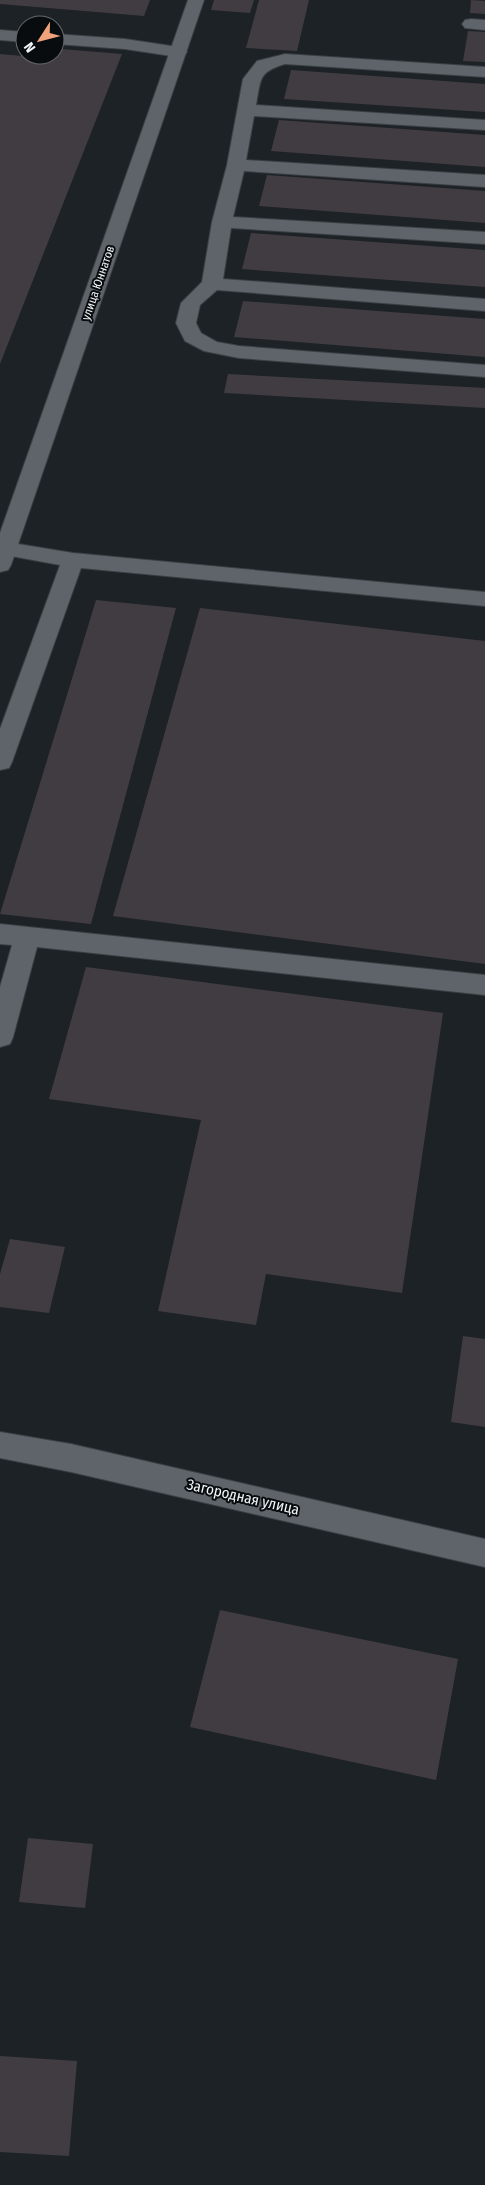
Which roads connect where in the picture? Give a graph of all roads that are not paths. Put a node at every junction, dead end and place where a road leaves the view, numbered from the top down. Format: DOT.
graph roads {
  1 [pos="196,0"];
  2 [pos="0,35"];
  3 [pos="15,36"];
  4 [pos="65,40"];
  5 [pos="178,52"];
  6 [pos="485,72"];
  7 [pos="246,110"];
  8 [pos="485,125"];
  9 [pos="236,165"];
  10 [pos="485,181"];
  11 [pos="222,222"];
  12 [pos="485,238"];
  13 [pos="212,284"];
  14 [pos="485,305"];
  15 [pos="485,371"];
  16 [pos="3,557"];
  17 [pos="73,560"];
  18 [pos="485,599"];
  19 [pos="0,762"];
  20 [pos="0,934"];
  21 [pos="27,936"];
  22 [pos="485,985"];
  23 [pos="0,1037"];
  24 [pos="0,1445"];
  25 [pos="485,1554"];
  1 -- 5 [label="street, улица Юннатов"];
  2 -- 3 [label="street"];
  4 -- 5 [label="street"];
  5 -- 16 [label="street, улица Юннатов"];
  6 -- 7 [label="street"];
  7 -- 8 [label="street"];
  7 -- 9 [label="street"];
  9 -- 10 [label="street"];
  9 -- 11 [label="street"];
  11 -- 12 [label="street"];
  11 -- 13 [label="street"];
  13 -- 14 [label="street"];
  13 -- 15 [label="street"];
  16 -- 17 [label="street"];
  17 -- 18 [label="street"];
  17 -- 19 [label="street"];
  20 -- 21 [label="street"];
  21 -- 22 [label="street"];
  21 -- 23 [label="street"];
  24 -- 25 [label="street, Загородная улица"];
}
